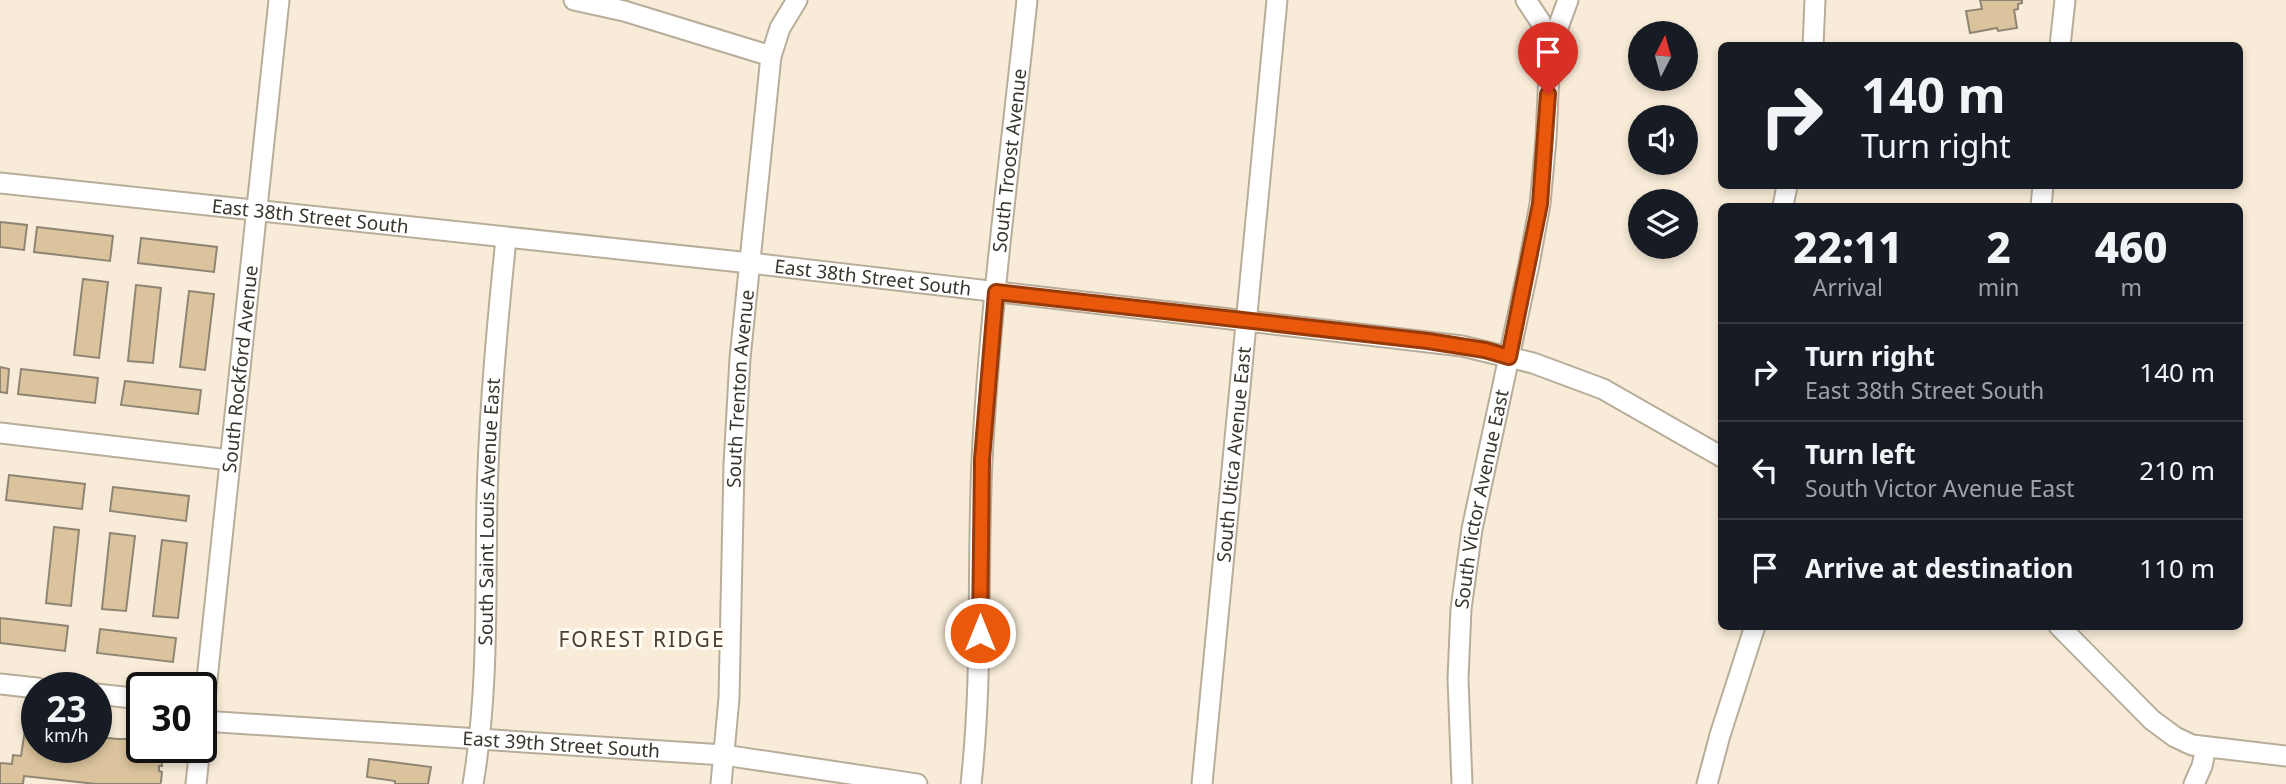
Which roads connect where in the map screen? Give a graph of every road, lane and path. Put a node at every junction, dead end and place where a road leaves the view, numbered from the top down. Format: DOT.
graph roads {
  1 [pos="279,0"];
  2 [pos="574,0"];
  3 [pos="797,0"];
  4 [pos="1027,0"];
  5 [pos="1277,0"];
  6 [pos="1526,0"];
  7 [pos="1568,0"];
  8 [pos="1815,0"];
  9 [pos="2065,0"];
  10 [pos="1813,42"];
  11 [pos="2060,42"];
  12 [pos="1550,49"];
  13 [pos="772,56"];
  14 [pos="0,183"];
  15 [pos="257,211"];
  16 [pos="506,239"];
  17 [pos="750,263"];
  18 [pos="996,292"];
  19 [pos="1248,320"];
  20 [pos="1509,357"];
  21 [pos="0,433"];
  22 [pos="1718,455"];
  23 [pos="230,460"];
  24 [pos="1754,630"];
  25 [pos="2063,630"];
  26 [pos="207,672"];
  27 [pos="1,688"];
  28 [pos="21,688"];
  29 [pos="217,718"];
  30 [pos="480,740"];
  31 [pos="2199,746"];
  32 [pos="724,755"];
  33 [pos="2286,756"];
  34 [pos="198,763"];
  35 [pos="196,784"];
  36 [pos="473,784"];
  37 [pos="721,784"];
  38 [pos="917,784"];
  39 [pos="971,784"];
  40 [pos="1202,784"];
  41 [pos="1462,784"];
  42 [pos="1707,784"];
  43 [pos="2194,784"];
  1 -- 15 [label="street, South Rockford Avenue"];
  2 -- 13 [label="street"];
  3 -- 13 [label="street, South Trenton Avenue"];
  4 -- 18 [label="street, South Troost Avenue"];
  5 -- 19 [label="street, South Utica Avenue East"];
  6 -- 12 [label="street, South Victor Avenue East"];
  7 -- 12 [label="street, South Victor Avenue East"];
  8 -- 10 [label="street"];
  9 -- 11 [label="street"];
  12 -- 20 [label="street, South Victor Avenue East"];
  13 -- 17 [label="street, South Trenton Avenue"];
  14 -- 15 [label="street, East 38th Street South"];
  15 -- 16 [label="street, East 38th Street South"];
  15 -- 23 [label="street, South Rockford Avenue"];
  16 -- 17 [label="street, East 38th Street South"];
  16 -- 30 [label="street, South Saint Louis Avenue East"];
  17 -- 18 [label="street, East 38th Street South"];
  17 -- 32 [label="street, South Trenton Avenue"];
  18 -- 19 [label="street, East 38th Street South"];
  18 -- 39 [label="street, South Troost Avenue"];
  19 -- 20 [label="street, East 38th Street South"];
  19 -- 40 [label="street, South Utica Avenue East"];
  20 -- 22 [label="street, East 38th Street South"];
  20 -- 41 [label="street, South Victor Avenue East"];
  21 -- 23 [label="street"];
  23 -- 26 [label="street, South Rockford Avenue"];
  24 -- 42 [label="street"];
  25 -- 31 [label="street"];
  27 -- 28 [label="street"];
  29 -- 30 [label="street, East 39th Street South"];
  30 -- 32 [label="street, East 39th Street South"];
  30 -- 36 [label="street, South Saint Louis Avenue East"];
  31 -- 33 [label="street"];
  31 -- 43 [label="street"];
  32 -- 37 [label="street, South Trenton Avenue"];
  32 -- 38 [label="street, East 39th Street South"];
  34 -- 35 [label="street"];
}
